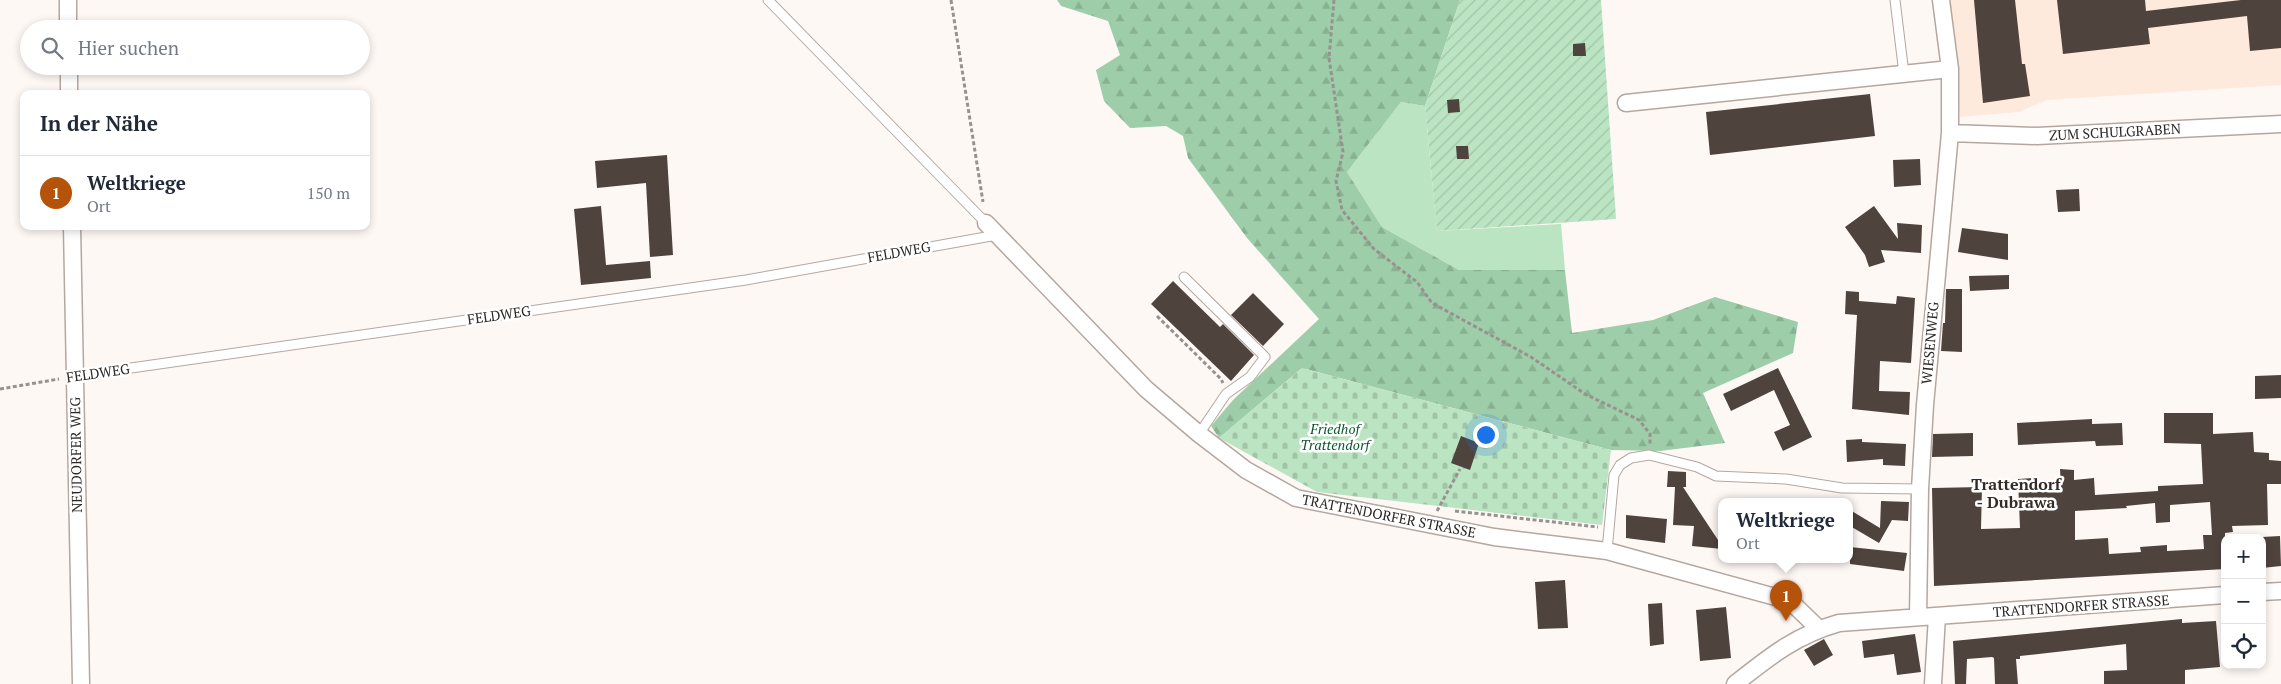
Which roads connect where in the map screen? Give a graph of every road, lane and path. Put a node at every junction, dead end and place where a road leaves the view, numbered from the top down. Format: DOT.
graph roads {
  1 [pos="68,0"];
  2 [pos="768,0"];
  3 [pos="951,0"];
  4 [pos="1334,0"];
  5 [pos="1895,0"];
  6 [pos="1941,0"];
  7 [pos="68,20"];
  8 [pos="1950,69"];
  9 [pos="1904,74"];
  10 [pos="69,75"];
  11 [pos="69,90"];
  12 [pos="1626,103"];
  13 [pos="2281,124"];
  14 [pos="1950,133"];
  15 [pos="992,229"];
  16 [pos="72,230"];
  17 [pos="1184,277"];
  18 [pos="1157,316"];
  19 [pos="75,376"];
  20 [pos="0,388"];
  21 [pos="1226,394"];
  22 [pos="1199,434"];
  23 [pos="1649,455"];
  24 [pos="1460,469"];
  25 [pos="1920,489"];
  26 [pos="1437,509"];
  27 [pos="1429,524"];
  28 [pos="1608,528"];
  29 [pos="1607,551"];
  30 [pos="2281,591"];
  31 [pos="2266,592"];
  32 [pos="2221,595"];
  33 [pos="1937,616"];
  34 [pos="1918,617"];
  35 [pos="1818,629"];
  36 [pos="81,684"];
  37 [pos="1735,684"];
  38 [pos="1933,684"];
  1 -- 7 [label="street"];
  2 -- 15 [label="lane"];
  3 -- 15 [label="path"];
  4 -- 23 [label="path"];
  5 -- 9 [label="lane"];
  6 -- 8 [label="street, WIESENWEG"];
  8 -- 9 [label="street"];
  8 -- 14 [label="street, WIESENWEG"];
  9 -- 12 [label="street"];
  10 -- 11 [label="street"];
  13 -- 14 [label="street, ZUM SCHULGRABEN"];
  14 -- 25 [label="street, WIESENWEG"];
  15 -- 19 [label="lane, FELDWEG"];
  15 -- 22 [label="street, TRATTENDORFER STRASSE"];
  16 -- 19 [label="street, NEUDORFER WEG"];
  17 -- 21 [label="lane"];
  18 -- 21 [label="path"];
  19 -- 20 [label="path, FELDWEG"];
  19 -- 36 [label="street, NEUDORFER WEG"];
  21 -- 22 [label="lane"];
  22 -- 27 [label="street, TRATTENDORFER STRASSE"];
  23 -- 25 [label="lane"];
  23 -- 28 [label="lane"];
  24 -- 26 [label="path"];
  25 -- 34 [label="street, WIESENWEG"];
  26 -- 27 [label="path"];
  26 -- 28 [label="path"];
  27 -- 29 [label="street, TRATTENDORFER STRASSE"];
  28 -- 29 [label="lane"];
  29 -- 35 [label="street, TRATTENDORFER STRASSE"];
  30 -- 31 [label="street"];
  32 -- 33 [label="street, TRATTENDORFER STRASSE"];
  33 -- 34 [label="street, TRATTENDORFER STRASSE"];
  33 -- 38 [label="street"];
  34 -- 35 [label="street, TRATTENDORFER STRASSE"];
  35 -- 37 [label="street, TRATTENDORFER STRASSE"];
}
